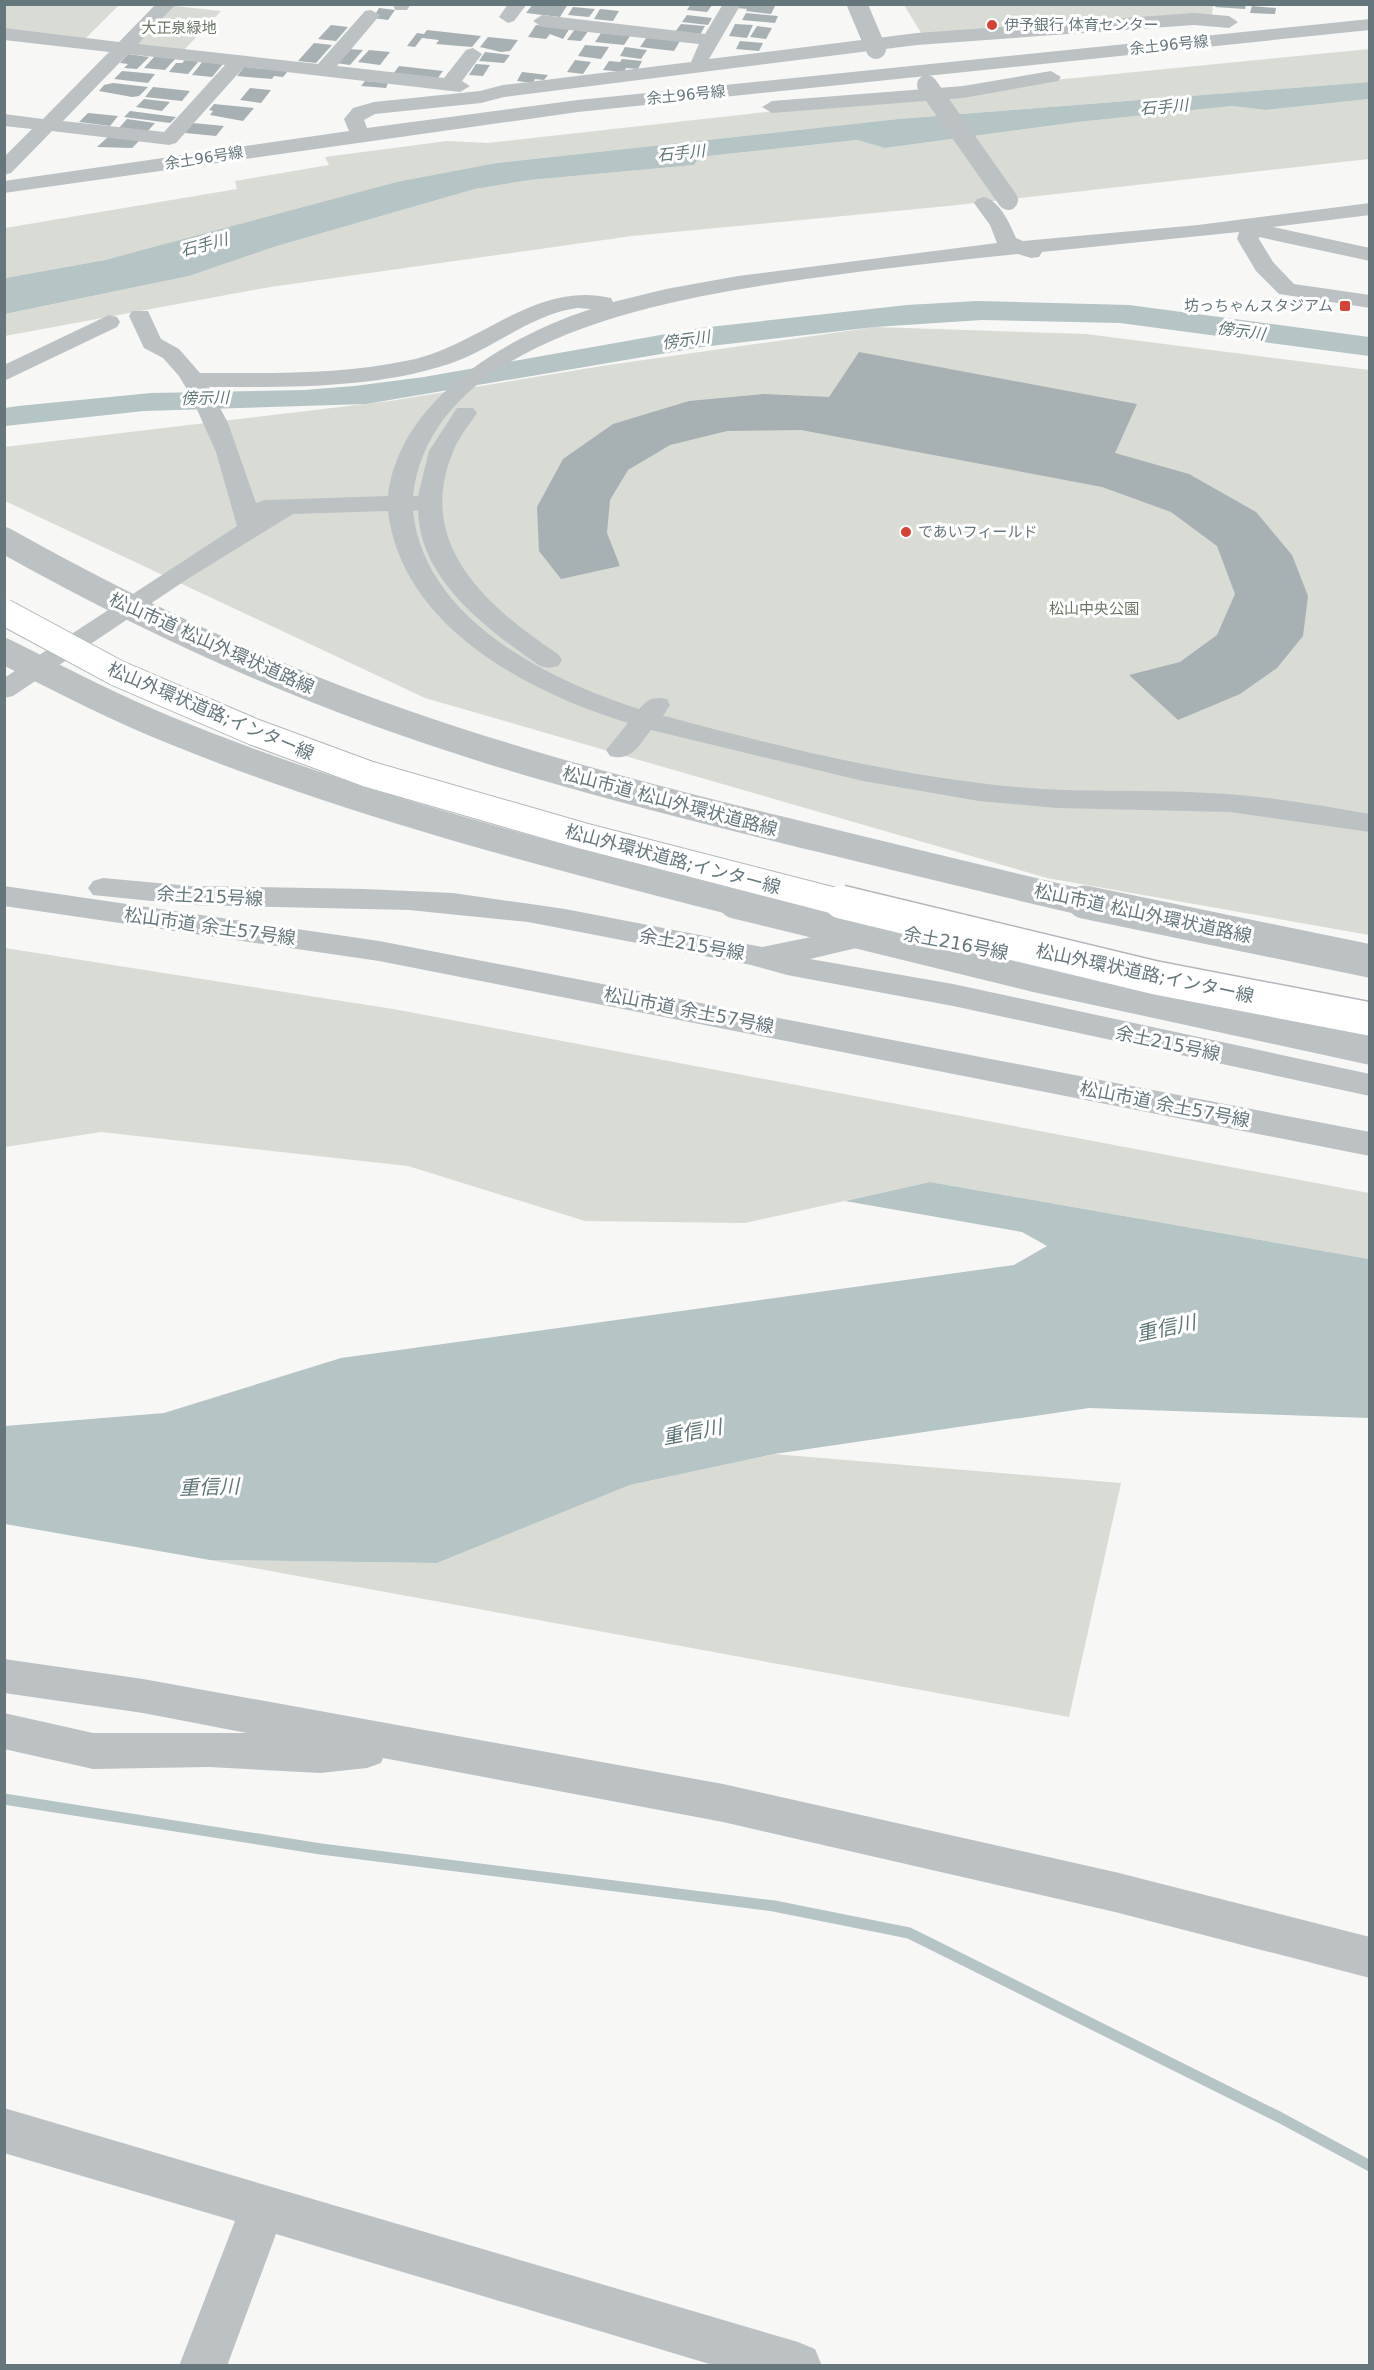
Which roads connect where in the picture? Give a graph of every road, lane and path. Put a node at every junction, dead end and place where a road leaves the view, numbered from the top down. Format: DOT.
graph roads {
  1 [pos="166,4"];
  2 [pos="732,4"];
  3 [pos="857,4"];
  4 [pos="1340,10"];
  5 [pos="371,15"];
  6 [pos="1291,15"];
  7 [pos="1370,16"];
  8 [pos="542,21"];
  9 [pos="1370,24"];
  10 [pos="890,27"];
  11 [pos="4,34"];
  12 [pos="1370,35"];
  13 [pos="711,40"];
  14 [pos="124,47"];
  15 [pos="473,54"];
  16 [pos="240,60"];
  17 [pos="696,64"];
  18 [pos="323,70"];
  19 [pos="1072,75"];
  20 [pos="947,78"];
  21 [pos="911,79"];
  22 [pos="454,90"];
  23 [pos="750,110"];
  24 [pos="925,116"];
  25 [pos="4,120"];
  26 [pos="50,125"];
  27 [pos="360,135"];
  28 [pos="4,170"];
  29 [pos="971,183"];
  30 [pos="4,187"];
  31 [pos="4,206"];
  32 [pos="1370,209"];
  33 [pos="1360,222"];
  34 [pos="1252,229"];
  35 [pos="1020,234"];
  36 [pos="1205,240"];
  37 [pos="1332,248"];
  38 [pos="1370,255"];
  39 [pos="1257,256"];
  40 [pos="1370,302"];
  41 [pos="618,305"];
  42 [pos="140,316"];
  43 [pos="109,322"];
  44 [pos="4,374"];
  45 [pos="197,383"];
  46 [pos="428,502"];
  47 [pos="399,503"];
  48 [pos="248,518"];
  49 [pos="4,540"];
  50 [pos="4,612"];
  51 [pos="4,651"];
  52 [pos="4,690"];
  53 [pos="651,712"];
  54 [pos="620,750"];
  55 [pos="1370,803"];
  56 [pos="1370,823"];
  57 [pos="4,875"];
  58 [pos="4,896"];
  59 [pos="753,955"];
  60 [pos="1370,961"];
  61 [pos="1370,1003"];
  62 [pos="1370,1019"];
  63 [pos="1370,1048"];
  64 [pos="1370,1085"];
  65 [pos="1370,1144"];
  66 [pos="4,1676"];
  67 [pos="4,1731"];
  68 [pos="385,1742"];
  69 [pos="1370,1958"];
  70 [pos="4,2130"];
  71 [pos="263,2207"];
  72 [pos="203,2366"];
  73 [pos="798,2366"];
  1 -- 14 [label="street"];
  2 -- 13 [label="street"];
  3 -- 21 [label="street, bridge"];
  4 -- 6 [label="street"];
  5 -- 18 [label="street"];
  6 -- 7 [label="street"];
  6 -- 17 [label="street"];
  8 -- 13 [label="street"];
  9 -- 21 [label="street, 余土96号線"];
  10 -- 21 [label="street"];
  11 -- 14 [label="street"];
  12 -- 20 [label="street"];
  13 -- 17 [label="street"];
  14 -- 16 [label="street"];
  14 -- 26 [label="street"];
  15 -- 22 [label="street"];
  16 -- 18 [label="street"];
  16 -- 26 [label="street"];
  17 -- 22 [label="street"];
  18 -- 22 [label="street"];
  19 -- 23 [label="street"];
  21 -- 24 [label="street"];
  21 -- 27 [label="street, 余土96号線"];
  21 -- 31 [label="street"];
  21 -- 35 [label="street, bridge"];
  22 -- 27 [label="street"];
  25 -- 26 [label="street"];
  26 -- 28 [label="street"];
  27 -- 30 [label="street, 余土96号線"];
  29 -- 35 [label="street"];
  32 -- 34 [label="street"];
  33 -- 34 [label="street"];
  33 -- 37 [label="street"];
  34 -- 35 [label="street"];
  34 -- 36 [label="street"];
  34 -- 37 [label="street"];
  34 -- 39 [label="street"];
  35 -- 36 [label="street"];
  35 -- 41 [label="street"];
  35 -- 46 [label="street"];
  36 -- 39 [label="street"];
  37 -- 38 [label="street"];
  39 -- 40 [label="street"];
  41 -- 45 [label="street"];
  41 -- 47 [label="street"];
  42 -- 45 [label="street"];
  43 -- 44 [label="street"];
  45 -- 48 [label="street"];
  46 -- 47 [label="street"];
  46 -- 53 [label="street"];
  47 -- 48 [label="street"];
  47 -- 53 [label="street"];
  48 -- 52 [label="street"];
  49 -- 60 [label="street, 松山市道 松山外環状道路線, bridge"];
  50 -- 62 [label="highway, 松山外環状道路;インター線, bridge"];
  51 -- 63 [label="street, bridge"];
  53 -- 54 [label="street"];
  53 -- 55 [label="street"];
  53 -- 56 [label="street"];
  57 -- 59 [label="street, 余土215号線"];
  58 -- 65 [label="street, 松山市道 余土57号線"];
  59 -- 61 [label="street, 余土216号線"];
  59 -- 64 [label="street, 余土215号線"];
  66 -- 68 [label="street"];
  67 -- 68 [label="street"];
  68 -- 69 [label="street"];
  70 -- 71 [label="street"];
  71 -- 72 [label="street"];
  71 -- 73 [label="street"];
}
